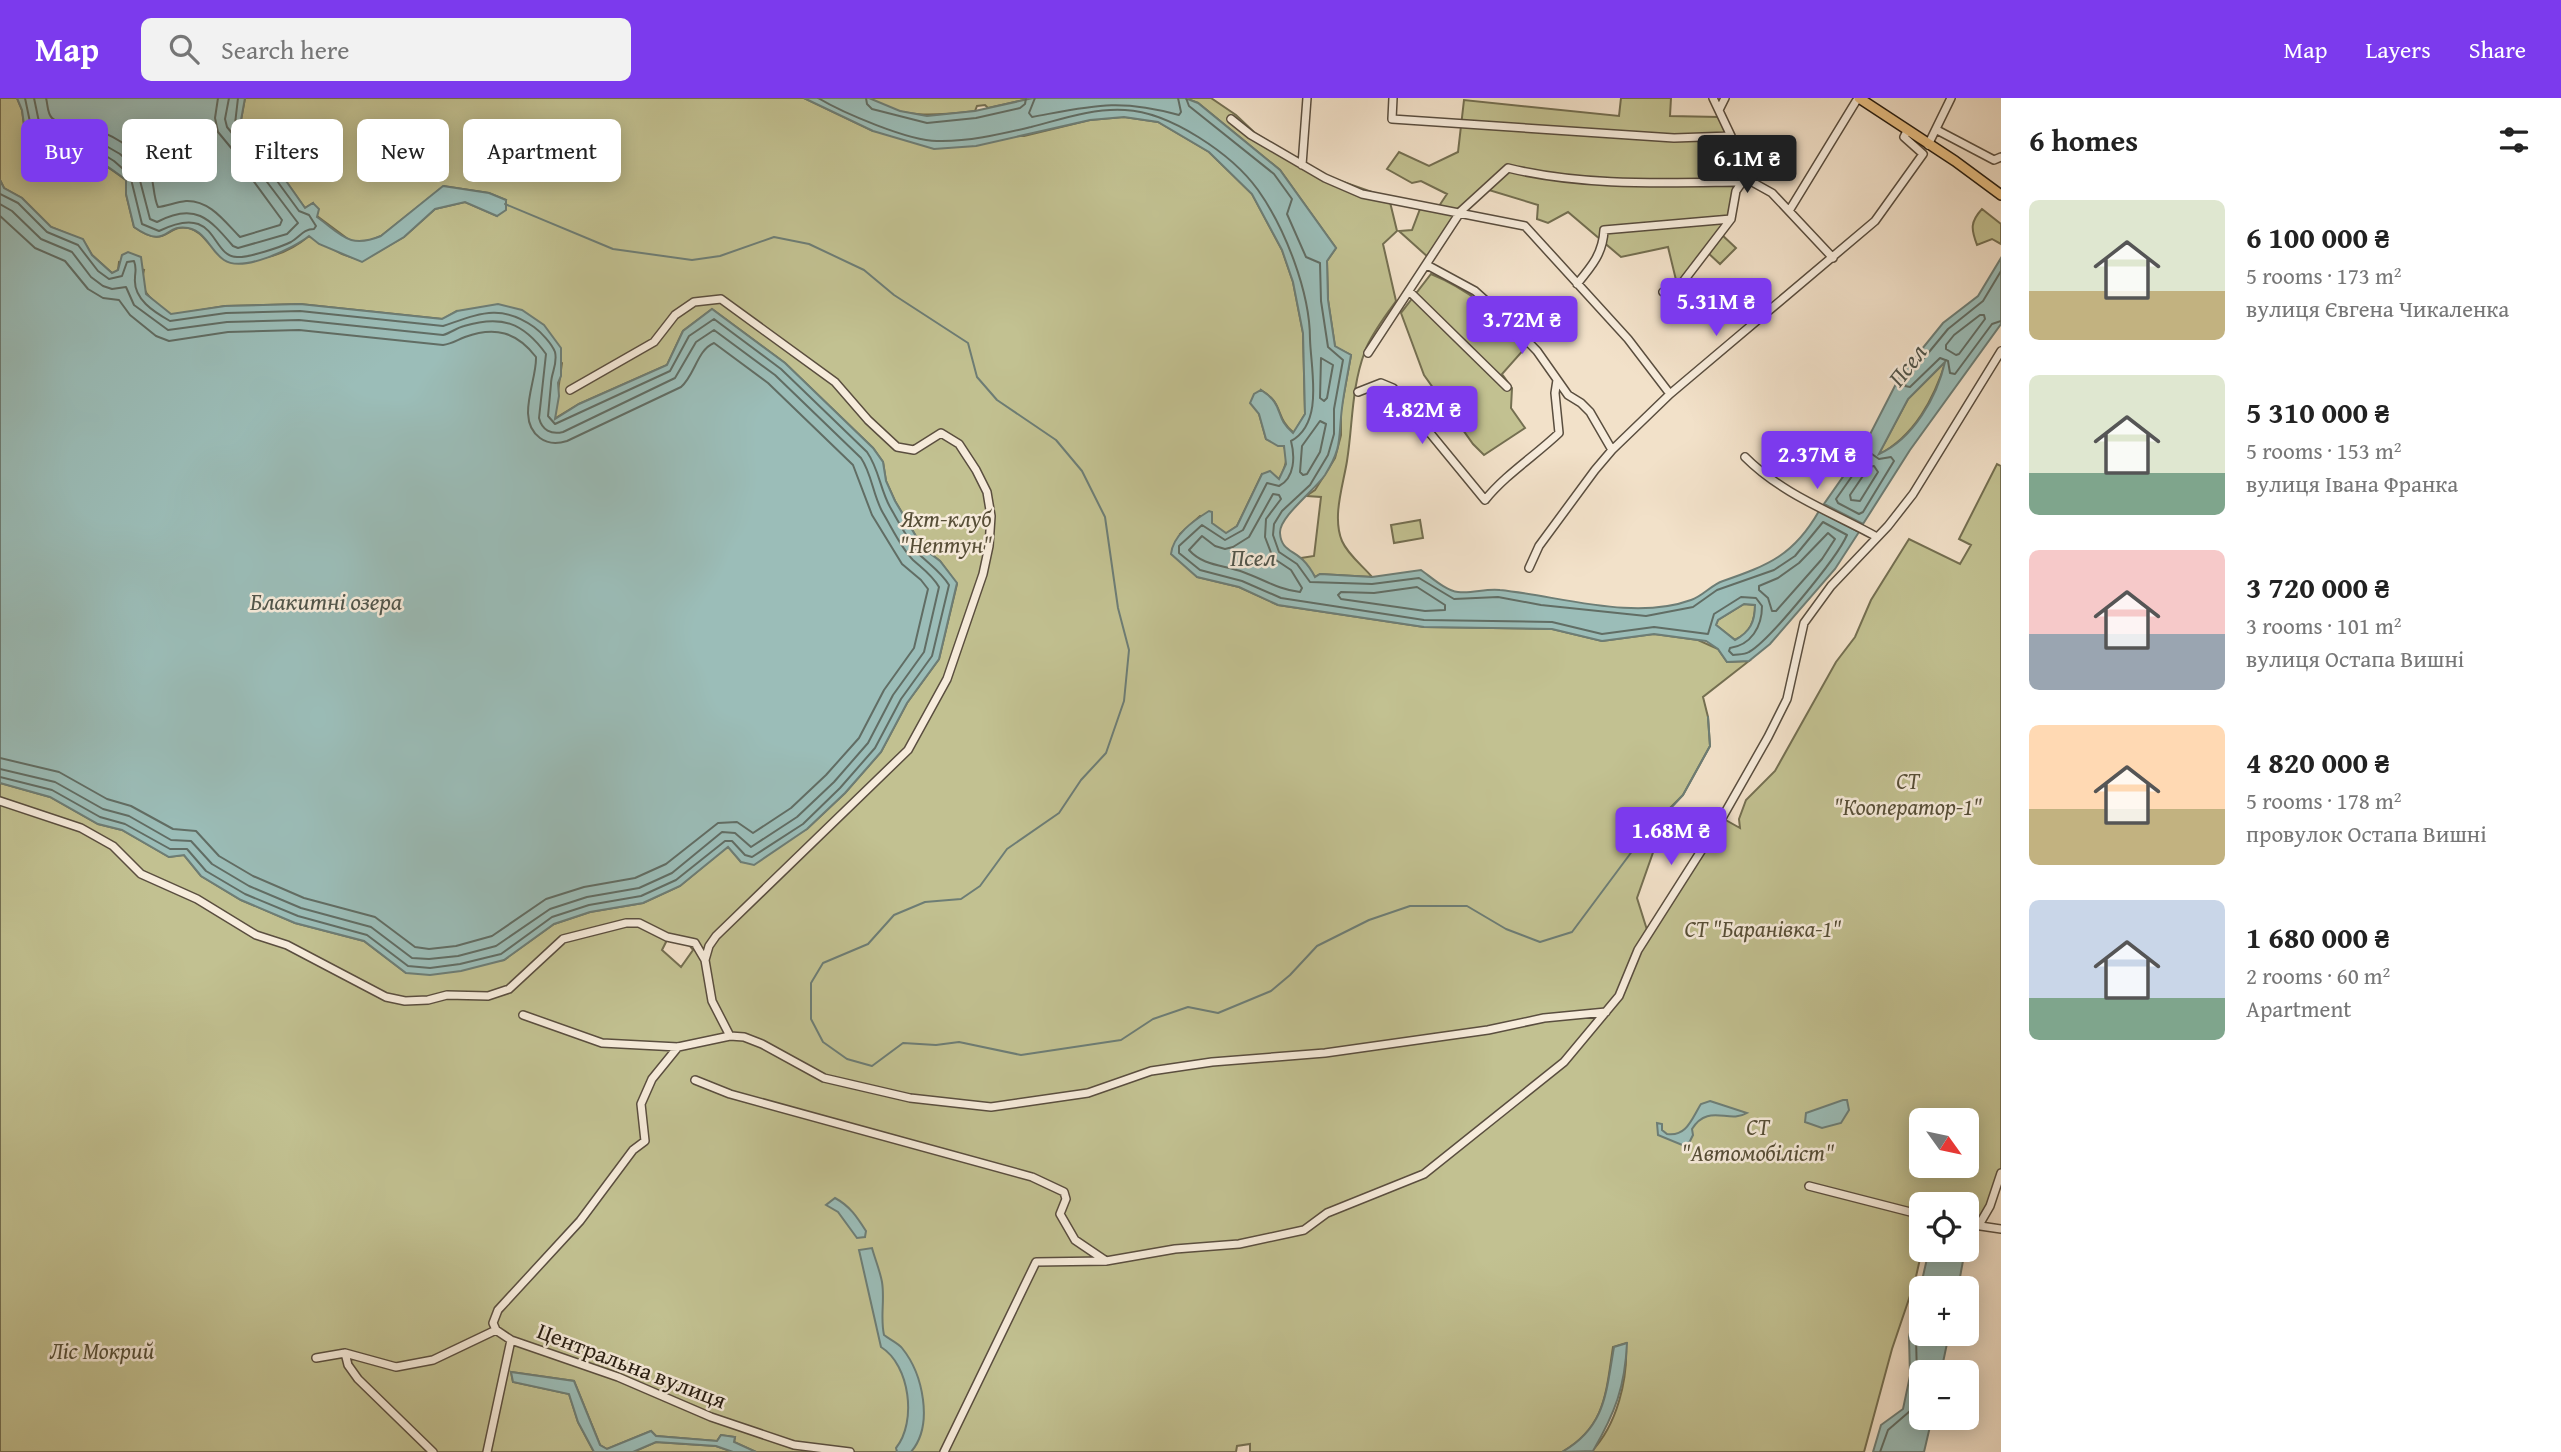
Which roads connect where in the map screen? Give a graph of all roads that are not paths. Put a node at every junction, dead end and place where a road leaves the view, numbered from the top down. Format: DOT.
graph roads {
  1 [pos="1307,98"];
  2 [pos="1393,98"];
  3 [pos="1713,98"];
  4 [pos="1725,98"];
  5 [pos="1858,98"];
  6 [pos="1951,98"];
  7 [pos="1718,110"];
  8 [pos="1231,119"];
  9 [pos="1937,130"];
  10 [pos="1907,131"];
  11 [pos="1731,136"];
  12 [pos="1928,145"];
  13 [pos="2001,157"];
  14 [pos="1302,165"];
  15 [pos="1745,178"];
  16 [pos="2001,195"];
  17 [pos="1461,211"];
  18 [pos="1789,211"];
  19 [pos="1731,219"];
  20 [pos="1832,258"];
  21 [pos="1427,265"];
  22 [pos="1577,284"];
  23 [pos="1409,291"];
  24 [pos="1662,292"];
  25 [pos="2001,351"];
  26 [pos="1368,353"];
  27 [pos="1558,380"];
  28 [pos="1507,387"];
  29 [pos="570,390"];
  30 [pos="1358,392"];
  31 [pos="1670,394"];
  32 [pos="1612,450"];
  33 [pos="1745,457"];
  34 [pos="1877,537"];
  35 [pos="1529,568"];
  36 [pos="0,801"];
  37 [pos="716,936"];
  38 [pos="695,943"];
  39 [pos="705,960"];
  40 [pos="1606,1012"];
  41 [pos="523,1016"];
  42 [pos="730,1036"];
  43 [pos="678,1047"];
  44 [pos="695,1080"];
  45 [pos="2001,1173"];
  46 [pos="1809,1186"];
  47 [pos="1909,1212"];
  48 [pos="1979,1225"];
  49 [pos="2001,1229"];
  50 [pos="1106,1261"];
  51 [pos="496,1331"];
  52 [pos="511,1340"];
  53 [pos="345,1353"];
  54 [pos="316,1358"];
  55 [pos="433,1452"];
  56 [pos="487,1452"];
  57 [pos="850,1452"];
  58 [pos="944,1452"];
  1 -- 14 [label="street"];
  2 -- 11 [label="street"];
  3 -- 7 [label="street"];
  4 -- 7 [label="street"];
  5 -- 10 [label="main road"];
  5 -- 18 [label="street"];
  6 -- 9 [label="street"];
  7 -- 11 [label="street"];
  8 -- 14 [label="street"];
  9 -- 12 [label="street"];
  9 -- 13 [label="street"];
  10 -- 12 [label="main road"];
  10 -- 20 [label="street"];
  11 -- 15 [label="street"];
  12 -- 16 [label="main road"];
  14 -- 17 [label="street"];
  15 -- 17 [label="street"];
  15 -- 18 [label="street"];
  15 -- 19 [label="street"];
  17 -- 21 [label="street"];
  17 -- 22 [label="street"];
  18 -- 20 [label="street"];
  19 -- 22 [label="street"];
  19 -- 24 [label="street"];
  20 -- 31 [label="street"];
  21 -- 23 [label="street"];
  21 -- 27 [label="street"];
  22 -- 31 [label="street"];
  23 -- 26 [label="street"];
  23 -- 28 [label="street"];
  25 -- 34 [label="street"];
  27 -- 30 [label="street"];
  27 -- 32 [label="street"];
  29 -- 37 [label="street"];
  31 -- 32 [label="street"];
  32 -- 35 [label="street"];
  33 -- 34 [label="street"];
  34 -- 40 [label="street"];
  36 -- 38 [label="street"];
  37 -- 38 [label="street"];
  37 -- 39 [label="street"];
  38 -- 39 [label="street"];
  39 -- 42 [label="street"];
  40 -- 42 [label="street"];
  40 -- 50 [label="street"];
  41 -- 43 [label="street"];
  42 -- 43 [label="street"];
  43 -- 51 [label="street"];
  44 -- 50 [label="street"];
  45 -- 48 [label="street"];
  46 -- 47 [label="street"];
  48 -- 49 [label="street"];
  50 -- 58 [label="street"];
  51 -- 52 [label="street"];
  51 -- 53 [label="street"];
  52 -- 56 [label="street, Центральна вулиця"];
  52 -- 57 [label="street, Центральна вулиця"];
  53 -- 54 [label="street"];
  53 -- 55 [label="street"];
}
